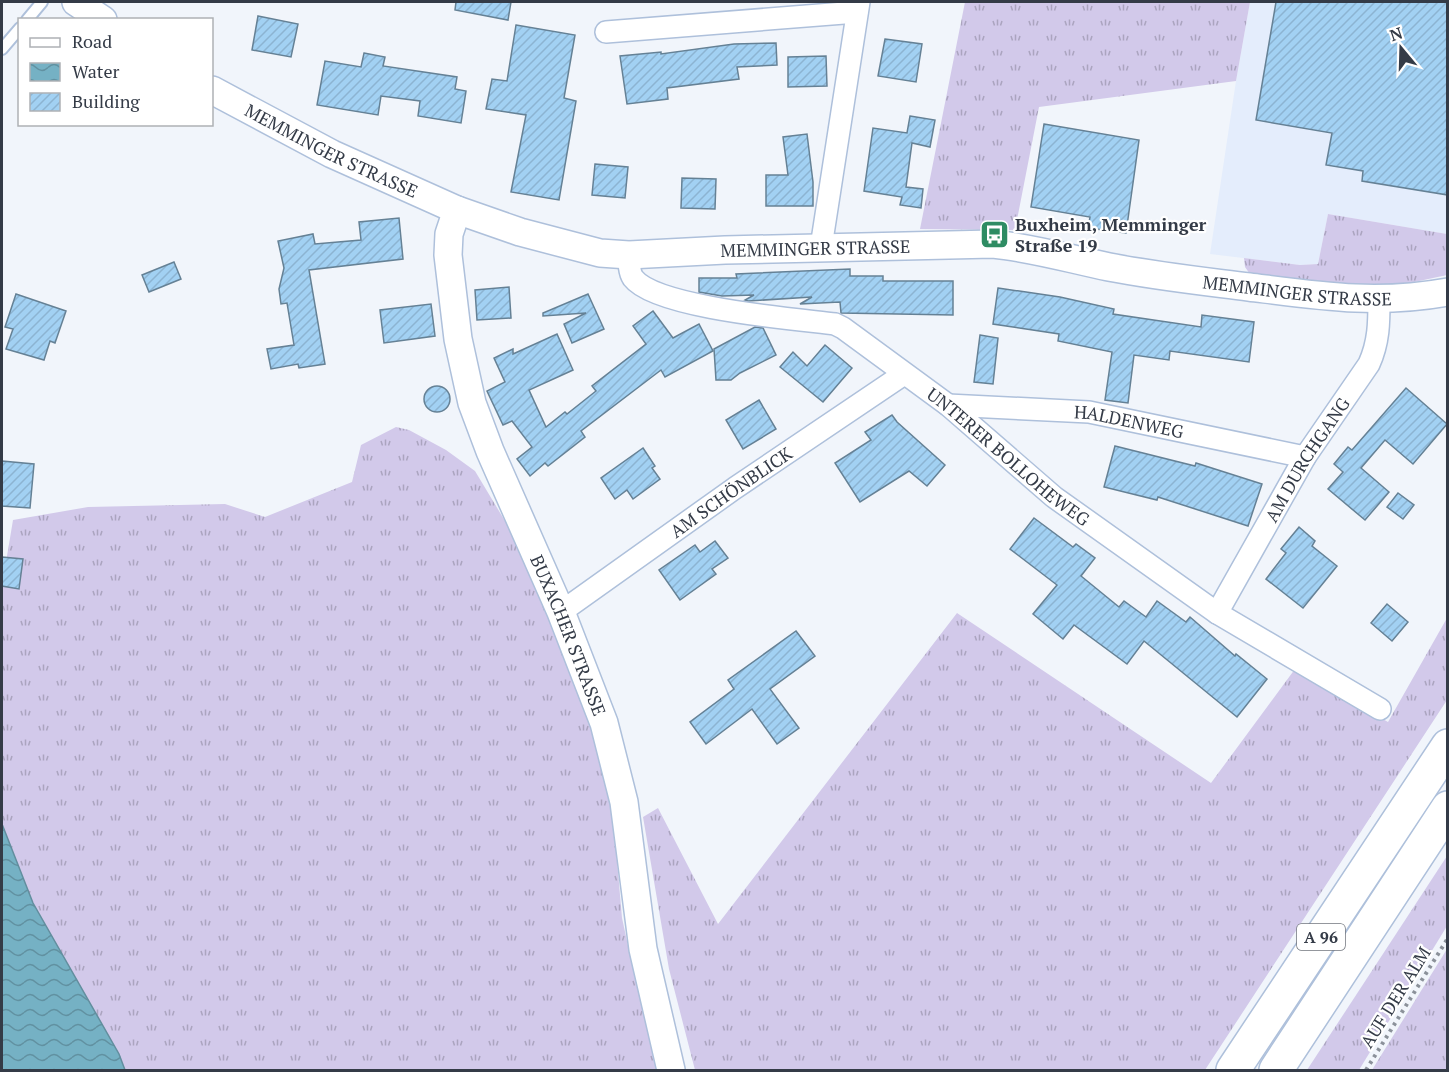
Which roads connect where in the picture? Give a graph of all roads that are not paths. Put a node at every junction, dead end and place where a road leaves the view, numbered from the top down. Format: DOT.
graph roads {
  1 [pos="42,2"];
  2 [pos="76,2"];
  3 [pos="858,7"];
  4 [pos="29,18"];
  5 [pos="100,18"];
  6 [pos="18,30"];
  7 [pos="606,32"];
  8 [pos="2,49"];
  9 [pos="213,91"];
  10 [pos="457,210"];
  11 [pos="821,247"];
  12 [pos="629,255"];
  13 [pos="1448,292"];
  14 [pos="1379,300"];
  15 [pos="904,374"];
  16 [pos="948,405"];
  17 [pos="1305,457"];
  18 [pos="561,612"];
  19 [pos="1217,612"];
  20 [pos="1380,708"];
  21 [pos="1448,746"];
  22 [pos="1448,808"];
  23 [pos="671,1071"];
  24 [pos="1233,1071"];
  25 [pos="1276,1071"];
  1 -- 4 [label="lane"];
  2 -- 5 [label="street"];
  3 -- 7 [label="street"];
  3 -- 11 [label="street"];
  6 -- 8 [label="lane"];
  9 -- 10 [label="street, MEMMINGER STRASSE"];
  10 -- 12 [label="street, MEMMINGER STRASSE"];
  10 -- 18 [label="street, BUXACHER STRASSE"];
  11 -- 12 [label="street, MEMMINGER STRASSE"];
  11 -- 14 [label="street, MEMMINGER STRASSE"];
  12 -- 15 [label="street, UNTERER BOLLOHEWEG"];
  13 -- 14 [label="street, MEMMINGER STRASSE"];
  14 -- 17 [label="street, AM DURCHGANG"];
  15 -- 16 [label="street, UNTERER BOLLOHEWEG"];
  15 -- 18 [label="street, AM SCHÖNBLICK"];
  16 -- 17 [label="street, HALDENWEG"];
  16 -- 19 [label="street, UNTERER BOLLOHEWEG"];
  17 -- 19 [label="street, AM DURCHGANG"];
  18 -- 23 [label="street, BUXACHER STRASSE"];
  19 -- 20 [label="street, UNTERER BOLLOHEWEG"];
  21 -- 24 [label="highway, A 96"];
  22 -- 25 [label="highway, A 96"];
}
